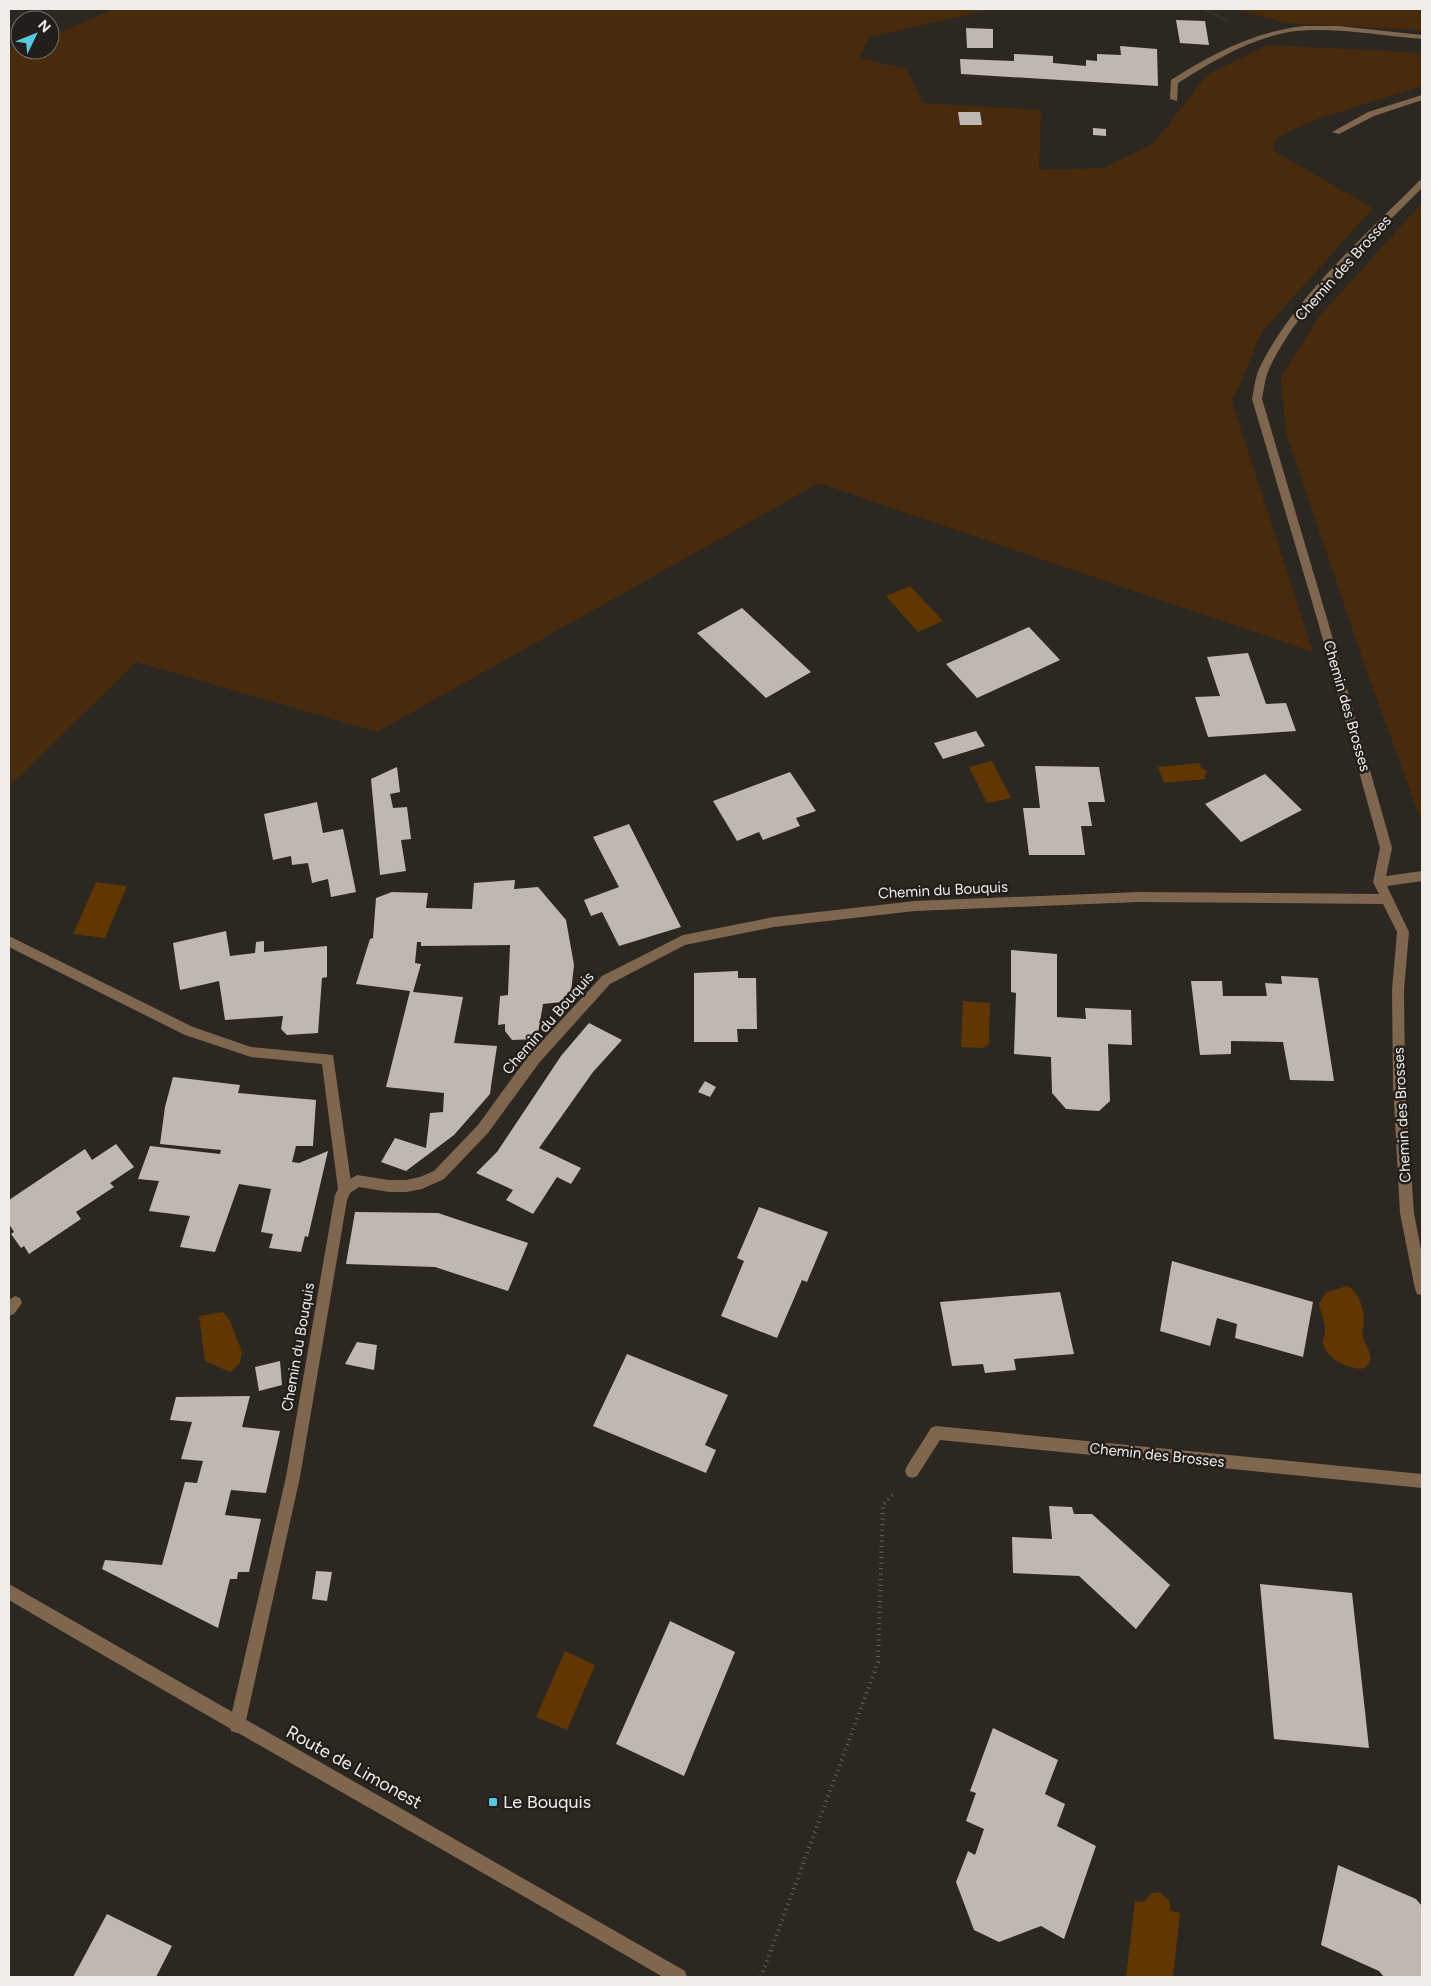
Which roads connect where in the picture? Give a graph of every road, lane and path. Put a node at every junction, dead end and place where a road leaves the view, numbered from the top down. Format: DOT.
graph roads {
  1 [pos="1422,37"];
  2 [pos="1422,97"];
  3 [pos="1174,99"];
  4 [pos="1336,132"];
  5 [pos="1422,183"];
  6 [pos="1422,876"];
  7 [pos="1379,882"];
  8 [pos="1387,899"];
  9 [pos="9,941"];
  10 [pos="345,1189"];
  11 [pos="1422,1289"];
  12 [pos="912,1471"];
  13 [pos="1422,1481"];
  14 [pos="9,1592"];
  15 [pos="237,1725"];
  16 [pos="679,1977"];
  17 [pos="761,1977"];
  1 -- 3 [label="street"];
  2 -- 4 [label="street"];
  5 -- 7 [label="street, Chemin des Brosses"];
  6 -- 7 [label="street"];
  7 -- 8 [label="street, Chemin des Brosses"];
  8 -- 10 [label="street, Chemin du Bouquis"];
  8 -- 11 [label="street, Chemin des Brosses"];
  9 -- 10 [label="street"];
  10 -- 15 [label="street, Chemin du Bouquis"];
  12 -- 13 [label="street, Chemin des Brosses"];
  12 -- 17 [label="path"];
  14 -- 15 [label="street, Route de Limonest"];
  15 -- 16 [label="street, Route de Limonest"];
}
